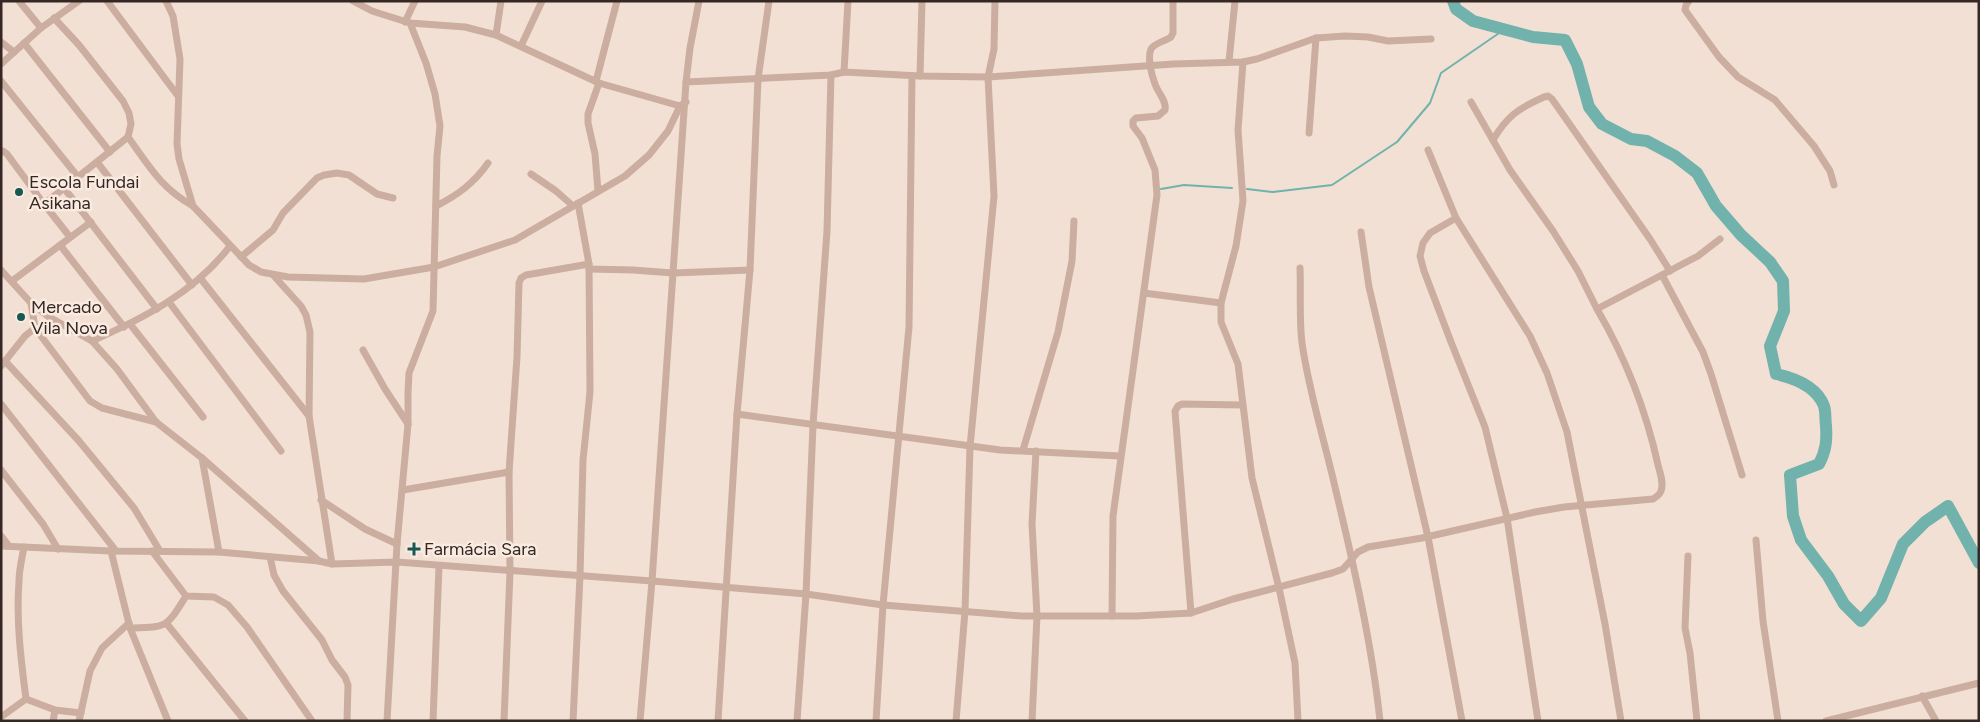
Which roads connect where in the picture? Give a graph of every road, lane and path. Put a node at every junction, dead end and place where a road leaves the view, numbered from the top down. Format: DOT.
graph roads {
  1 [pos="19,1"];
  2 [pos="79,1"];
  3 [pos="107,1"];
  4 [pos="166,1"];
  5 [pos="353,1"];
  6 [pos="415,1"];
  7 [pos="501,1"];
  8 [pos="542,1"];
  9 [pos="617,1"];
  10 [pos="699,1"];
  11 [pos="769,1"];
  12 [pos="848,1"];
  13 [pos="922,1"];
  14 [pos="995,1"];
  15 [pos="1173,1"];
  16 [pos="1235,1"];
  17 [pos="1689,1"];
  18 [pos="54,18"];
  19 [pos="407,22"];
  20 [pos="42,28"];
  21 [pos="496,36"];
  22 [pos="1316,38"];
  23 [pos="1431,39"];
  24 [pos="1,42"];
  25 [pos="24,43"];
  26 [pos="521,46"];
  27 [pos="14,52"];
  28 [pos="1230,62"];
  29 [pos="1243,62"];
  30 [pos="1,64"];
  31 [pos="1150,65"];
  32 [pos="844,72"];
  33 [pos="831,75"];
  34 [pos="912,76"];
  35 [pos="920,76"];
  36 [pos="988,77"];
  37 [pos="758,78"];
  38 [pos="1,81"];
  39 [pos="598,82"];
  40 [pos="686,82"];
  41 [pos="178,96"];
  42 [pos="1471,102"];
  43 [pos="683,104"];
  44 [pos="1309,133"];
  45 [pos="128,137"];
  46 [pos="1493,140"];
  47 [pos="2,150"];
  48 [pos="1428,150"];
  49 [pos="110,152"];
  50 [pos="97,162"];
  51 [pos="488,163"];
  52 [pos="531,174"];
  53 [pos="78,177"];
  54 [pos="1834,185"];
  55 [pos="64,188"];
  56 [pos="598,191"];
  57 [pos="393,198"];
  58 [pos="44,204"];
  59 [pos="576,205"];
  60 [pos="193,206"];
  61 [pos="436,206"];
  62 [pos="1456,218"];
  63 [pos="1074,221"];
  64 [pos="90,222"];
  65 [pos="1362,232"];
  66 [pos="70,238"];
  67 [pos="1720,239"];
  68 [pos="60,245"];
  69 [pos="230,246"];
  70 [pos="241,257"];
  71 [pos="434,267"];
  72 [pos="589,267"];
  73 [pos="1300,268"];
  74 [pos="1,270"];
  75 [pos="750,270"];
  76 [pos="1670,271"];
  77 [pos="673,274"];
  78 [pos="1662,275"];
  79 [pos="274,276"];
  80 [pos="201,279"];
  81 [pos="12,281"];
  82 [pos="192,285"];
  83 [pos="1144,293"];
  84 [pos="31,302"];
  85 [pos="169,302"];
  86 [pos="1221,303"];
  87 [pos="157,309"];
  88 [pos="1597,309"];
  89 [pos="127,325"];
  90 [pos="35,328"];
  91 [pos="92,341"];
  92 [pos="363,350"];
  93 [pos="3,363"];
  94 [pos="1,404"];
  95 [pos="1242,405"];
  96 [pos="737,414"];
  97 [pos="203,416"];
  98 [pos="309,416"];
  99 [pos="156,422"];
  100 [pos="408,424"];
  101 [pos="813,425"];
  102 [pos="898,436"];
  103 [pos="970,447"];
  104 [pos="1023,450"];
  105 [pos="281,451"];
  106 [pos="1036,451"];
  107 [pos="1120,456"];
  108 [pos="202,458"];
  109 [pos="1,470"];
  110 [pos="508,472"];
  111 [pos="1742,475"];
  112 [pos="402,490"];
  113 [pos="322,500"];
  114 [pos="1581,507"];
  115 [pos="1507,518"];
  116 [pos="1,536"];
  117 [pos="1428,537"];
  118 [pos="1756,540"];
  119 [pos="397,544"];
  120 [pos="5,546"];
  121 [pos="24,546"];
  122 [pos="58,549"];
  123 [pos="113,551"];
  124 [pos="152,551"];
  125 [pos="160,551"];
  126 [pos="219,552"];
  127 [pos="1688,556"];
  128 [pos="270,557"];
  129 [pos="320,561"];
  130 [pos="1351,561"];
  131 [pos="397,562"];
  132 [pos="332,564"];
  133 [pos="439,566"];
  134 [pos="510,572"];
  135 [pos="580,576"];
  136 [pos="652,581"];
  137 [pos="727,588"];
  138 [pos="1279,588"];
  139 [pos="806,594"];
  140 [pos="186,596"];
  141 [pos="883,605"];
  142 [pos="965,612"];
  143 [pos="1191,613"];
  144 [pos="1037,616"];
  145 [pos="1112,616"];
  146 [pos="167,624"];
  147 [pos="129,626"];
  148 [pos="1979,683"];
  149 [pos="1922,696"];
  150 [pos="26,699"];
  151 [pos="55,710"];
  152 [pos="1,717"];
  153 [pos="80,717"];
  154 [pos="1851,718"];
  155 [pos="52,721"];
  156 [pos="168,721"];
  157 [pos="246,721"];
  158 [pos="312,721"];
  159 [pos="348,721"];
  160 [pos="387,721"];
  161 [pos="433,721"];
  162 [pos="504,721"];
  163 [pos="572,721"];
  164 [pos="640,721"];
  165 [pos="718,721"];
  166 [pos="797,721"];
  167 [pos="876,721"];
  168 [pos="956,721"];
  169 [pos="1032,721"];
  170 [pos="1298,721"];
  171 [pos="1380,721"];
  172 [pos="1462,721"];
  173 [pos="1538,721"];
  174 [pos="1621,721"];
  175 [pos="1697,721"];
  176 [pos="1778,721"];
  177 [pos="1826,721"];
  178 [pos="1936,721"];
  1 -- 20 [label="street"];
  2 -- 18 [label="street"];
  3 -- 41 [label="street"];
  4 -- 41 [label="street"];
  5 -- 19 [label="street"];
  6 -- 19 [label="street"];
  7 -- 21 [label="street"];
  8 -- 26 [label="street"];
  9 -- 39 [label="street"];
  10 -- 40 [label="street"];
  11 -- 37 [label="street"];
  12 -- 32 [label="street"];
  13 -- 35 [label="street"];
  14 -- 36 [label="street"];
  15 -- 31 [label="street"];
  16 -- 28 [label="street"];
  17 -- 54 [label="street"];
  18 -- 20 [label="street"];
  18 -- 45 [label="street"];
  19 -- 21 [label="street"];
  19 -- 61 [label="street"];
  20 -- 25 [label="street"];
  21 -- 26 [label="street"];
  22 -- 23 [label="street"];
  22 -- 29 [label="street"];
  22 -- 44 [label="street"];
  24 -- 27 [label="street"];
  25 -- 27 [label="street"];
  25 -- 49 [label="street"];
  26 -- 39 [label="street"];
  27 -- 30 [label="street"];
  28 -- 29 [label="street"];
  28 -- 31 [label="street"];
  29 -- 86 [label="street"];
  31 -- 36 [label="street"];
  31 -- 83 [label="street"];
  32 -- 33 [label="street"];
  32 -- 34 [label="street"];
  33 -- 37 [label="street"];
  33 -- 101 [label="street"];
  34 -- 35 [label="street"];
  34 -- 102 [label="street"];
  35 -- 36 [label="street"];
  36 -- 103 [label="street"];
  37 -- 40 [label="street"];
  37 -- 75 [label="street"];
  38 -- 53 [label="street"];
  39 -- 43 [label="street"];
  39 -- 56 [label="street"];
  40 -- 43 [label="street"];
  41 -- 60 [label="street"];
  42 -- 46 [label="street"];
  43 -- 56 [label="street"];
  43 -- 77 [label="street"];
  45 -- 49 [label="street"];
  45 -- 60 [label="street"];
  46 -- 76 [label="street"];
  46 -- 88 [label="street"];
  47 -- 58 [label="street"];
  48 -- 62 [label="street"];
  49 -- 50 [label="street"];
  50 -- 53 [label="street"];
  50 -- 82 [label="street"];
  51 -- 61 [label="street"];
  52 -- 59 [label="street"];
  53 -- 55 [label="street"];
  55 -- 58 [label="street"];
  55 -- 64 [label="street"];
  56 -- 59 [label="street"];
  57 -- 70 [label="street"];
  58 -- 66 [label="street"];
  59 -- 71 [label="street"];
  59 -- 72 [label="street"];
  60 -- 69 [label="street"];
  61 -- 71 [label="street"];
  62 -- 114 [label="street"];
  62 -- 115 [label="street"];
  63 -- 104 [label="street"];
  64 -- 66 [label="street"];
  64 -- 87 [label="street"];
  65 -- 117 [label="street"];
  66 -- 68 [label="street"];
  67 -- 76 [label="street"];
  68 -- 81 [label="street"];
  68 -- 89 [label="street"];
  69 -- 70 [label="street"];
  69 -- 80 [label="street"];
  70 -- 79 [label="street"];
  71 -- 79 [label="street"];
  71 -- 100 [label="street"];
  72 -- 77 [label="street"];
  72 -- 110 [label="street"];
  72 -- 135 [label="street"];
  73 -- 130 [label="street"];
  74 -- 81 [label="street"];
  75 -- 77 [label="street"];
  75 -- 96 [label="street"];
  76 -- 78 [label="street"];
  77 -- 136 [label="street"];
  78 -- 88 [label="street"];
  78 -- 111 [label="street"];
  79 -- 98 [label="street"];
  80 -- 82 [label="street"];
  80 -- 98 [label="street"];
  81 -- 84 [label="street"];
  82 -- 85 [label="street"];
  83 -- 86 [label="street"];
  83 -- 107 [label="street"];
  84 -- 90 [label="street"];
  84 -- 91 [label="street"];
  85 -- 87 [label="street"];
  85 -- 105 [label="street"];
  86 -- 95 [label="street"];
  87 -- 89 [label="street"];
  88 -- 114 [label="street"];
  89 -- 91 [label="street"];
  89 -- 97 [label="street"];
  90 -- 93 [label="street"];
  90 -- 99 [label="street"];
  91 -- 99 [label="street"];
  92 -- 100 [label="street"];
  93 -- 125 [label="street"];
  94 -- 123 [label="street"];
  95 -- 138 [label="street"];
  95 -- 143 [label="street"];
  96 -- 101 [label="street"];
  96 -- 137 [label="street"];
  98 -- 113 [label="street"];
  99 -- 108 [label="street"];
  100 -- 112 [label="street"];
  101 -- 102 [label="street"];
  101 -- 139 [label="street"];
  102 -- 103 [label="street"];
  102 -- 141 [label="street"];
  103 -- 104 [label="street"];
  103 -- 142 [label="street"];
  104 -- 106 [label="street"];
  106 -- 107 [label="street"];
  106 -- 144 [label="street"];
  107 -- 145 [label="street"];
  108 -- 126 [label="street"];
  108 -- 129 [label="street"];
  109 -- 122 [label="street"];
  110 -- 112 [label="street"];
  110 -- 134 [label="street"];
  112 -- 119 [label="street"];
  113 -- 119 [label="street"];
  113 -- 132 [label="street"];
  114 -- 115 [label="street"];
  114 -- 174 [label="street"];
  115 -- 117 [label="street"];
  115 -- 173 [label="street"];
  116 -- 120 [label="street"];
  117 -- 130 [label="street"];
  117 -- 172 [label="street"];
  118 -- 176 [label="street"];
  119 -- 131 [label="street"];
  120 -- 121 [label="street"];
  121 -- 122 [label="street"];
  121 -- 150 [label="street"];
  122 -- 123 [label="street"];
  123 -- 124 [label="street"];
  123 -- 147 [label="street"];
  124 -- 125 [label="street"];
  124 -- 140 [label="street"];
  125 -- 126 [label="street"];
  126 -- 128 [label="street"];
  127 -- 175 [label="street"];
  128 -- 129 [label="street"];
  128 -- 159 [label="street"];
  129 -- 132 [label="street"];
  130 -- 138 [label="street"];
  130 -- 171 [label="street"];
  131 -- 132 [label="street"];
  131 -- 133 [label="street"];
  131 -- 160 [label="street"];
  133 -- 134 [label="street"];
  133 -- 161 [label="street"];
  134 -- 135 [label="street"];
  134 -- 162 [label="street"];
  135 -- 136 [label="street"];
  135 -- 163 [label="street"];
  136 -- 137 [label="street"];
  136 -- 164 [label="street"];
  137 -- 139 [label="street"];
  137 -- 165 [label="street"];
  138 -- 143 [label="street"];
  138 -- 170 [label="street"];
  139 -- 141 [label="street"];
  139 -- 166 [label="street"];
  140 -- 146 [label="street"];
  140 -- 158 [label="street"];
  141 -- 142 [label="street"];
  141 -- 167 [label="street"];
  142 -- 144 [label="street"];
  142 -- 168 [label="street"];
  143 -- 145 [label="street"];
  144 -- 145 [label="street"];
  144 -- 169 [label="street"];
  146 -- 147 [label="street"];
  146 -- 157 [label="street"];
  147 -- 153 [label="street"];
  147 -- 156 [label="street"];
  148 -- 149 [label="street"];
  149 -- 154 [label="street"];
  149 -- 178 [label="street"];
  150 -- 151 [label="street"];
  150 -- 152 [label="street"];
  151 -- 153 [label="street"];
  151 -- 155 [label="street"];
  154 -- 177 [label="street"];
}
